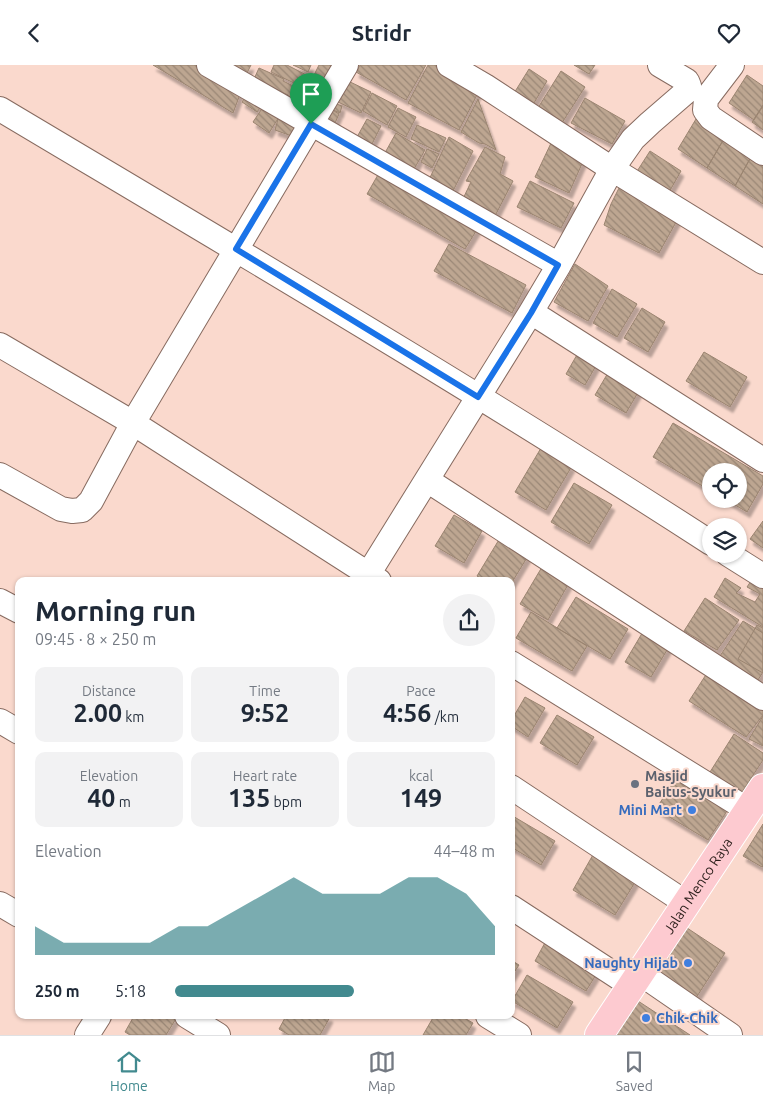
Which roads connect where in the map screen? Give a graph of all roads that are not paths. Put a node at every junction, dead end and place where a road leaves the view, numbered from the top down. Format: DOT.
graph roads {
  1 [pos="209,65"];
  2 [pos="346,65"];
  3 [pos="449,65"];
  4 [pos="660,65"];
  5 [pos="732,65"];
  6 [pos="0,109"];
  7 [pos="311,124"];
  8 [pos="763,153"];
  9 [pos="612,169"];
  10 [pos="236,249"];
  11 [pos="763,262"];
  12 [pos="558,265"];
  13 [pos="531,313"];
  14 [pos="0,345"];
  15 [pos="478,397"];
  16 [pos="133,423"];
  17 [pos="763,460"];
  18 [pos="0,475"];
  19 [pos="427,480"];
  20 [pos="702,537"];
  21 [pos="742,563"];
  22 [pos="763,576"];
  23 [pos="367,577"];
  24 [pos="371,577"];
  25 [pos="0,601"];
  26 [pos="15,609"];
  27 [pos="515,665"];
  28 [pos="763,698"];
  29 [pos="0,721"];
  30 [pos="15,729"];
  31 [pos="763,788"];
  32 [pos="515,790"];
  33 [pos="748,810"];
  34 [pos="686,903"];
  35 [pos="0,904"];
  36 [pos="515,909"];
  37 [pos="15,913"];
  38 [pos="636,979"];
  39 [pos="97,1019"];
  40 [pos="192,1019"];
  41 [pos="493,1019"];
  42 [pos="87,1035"];
  43 [pos="218,1035"];
  44 [pos="519,1035"];
  45 [pos="599,1035"];
  46 [pos="730,1035"];
  1 -- 7 [label="street"];
  2 -- 7 [label="street"];
  3 -- 9 [label="street"];
  4 -- 9 [label="street"];
  5 -- 8 [label="street"];
  6 -- 10 [label="street"];
  7 -- 10 [label="street"];
  7 -- 12 [label="street"];
  9 -- 11 [label="street"];
  9 -- 12 [label="street"];
  10 -- 15 [label="street"];
  10 -- 16 [label="street"];
  12 -- 13 [label="street"];
  13 -- 15 [label="street"];
  13 -- 17 [label="street"];
  14 -- 16 [label="street"];
  15 -- 19 [label="street"];
  15 -- 20 [label="street"];
  16 -- 18 [label="street"];
  16 -- 23 [label="street"];
  19 -- 24 [label="street"];
  19 -- 28 [label="street"];
  21 -- 22 [label="street"];
  25 -- 26 [label="street"];
  27 -- 33 [label="street"];
  29 -- 30 [label="street"];
  31 -- 33 [label="main road, Jalan Menco Raya"];
  32 -- 34 [label="street"];
  33 -- 34 [label="main road, Jalan Menco Raya"];
  34 -- 38 [label="main road, Jalan Menco Raya"];
  35 -- 37 [label="street"];
  36 -- 38 [label="street"];
  38 -- 45 [label="main road, Jalan Menco Raya"];
  38 -- 46 [label="street"];
  39 -- 42 [label="street"];
  40 -- 43 [label="street"];
  41 -- 44 [label="street"];
}
